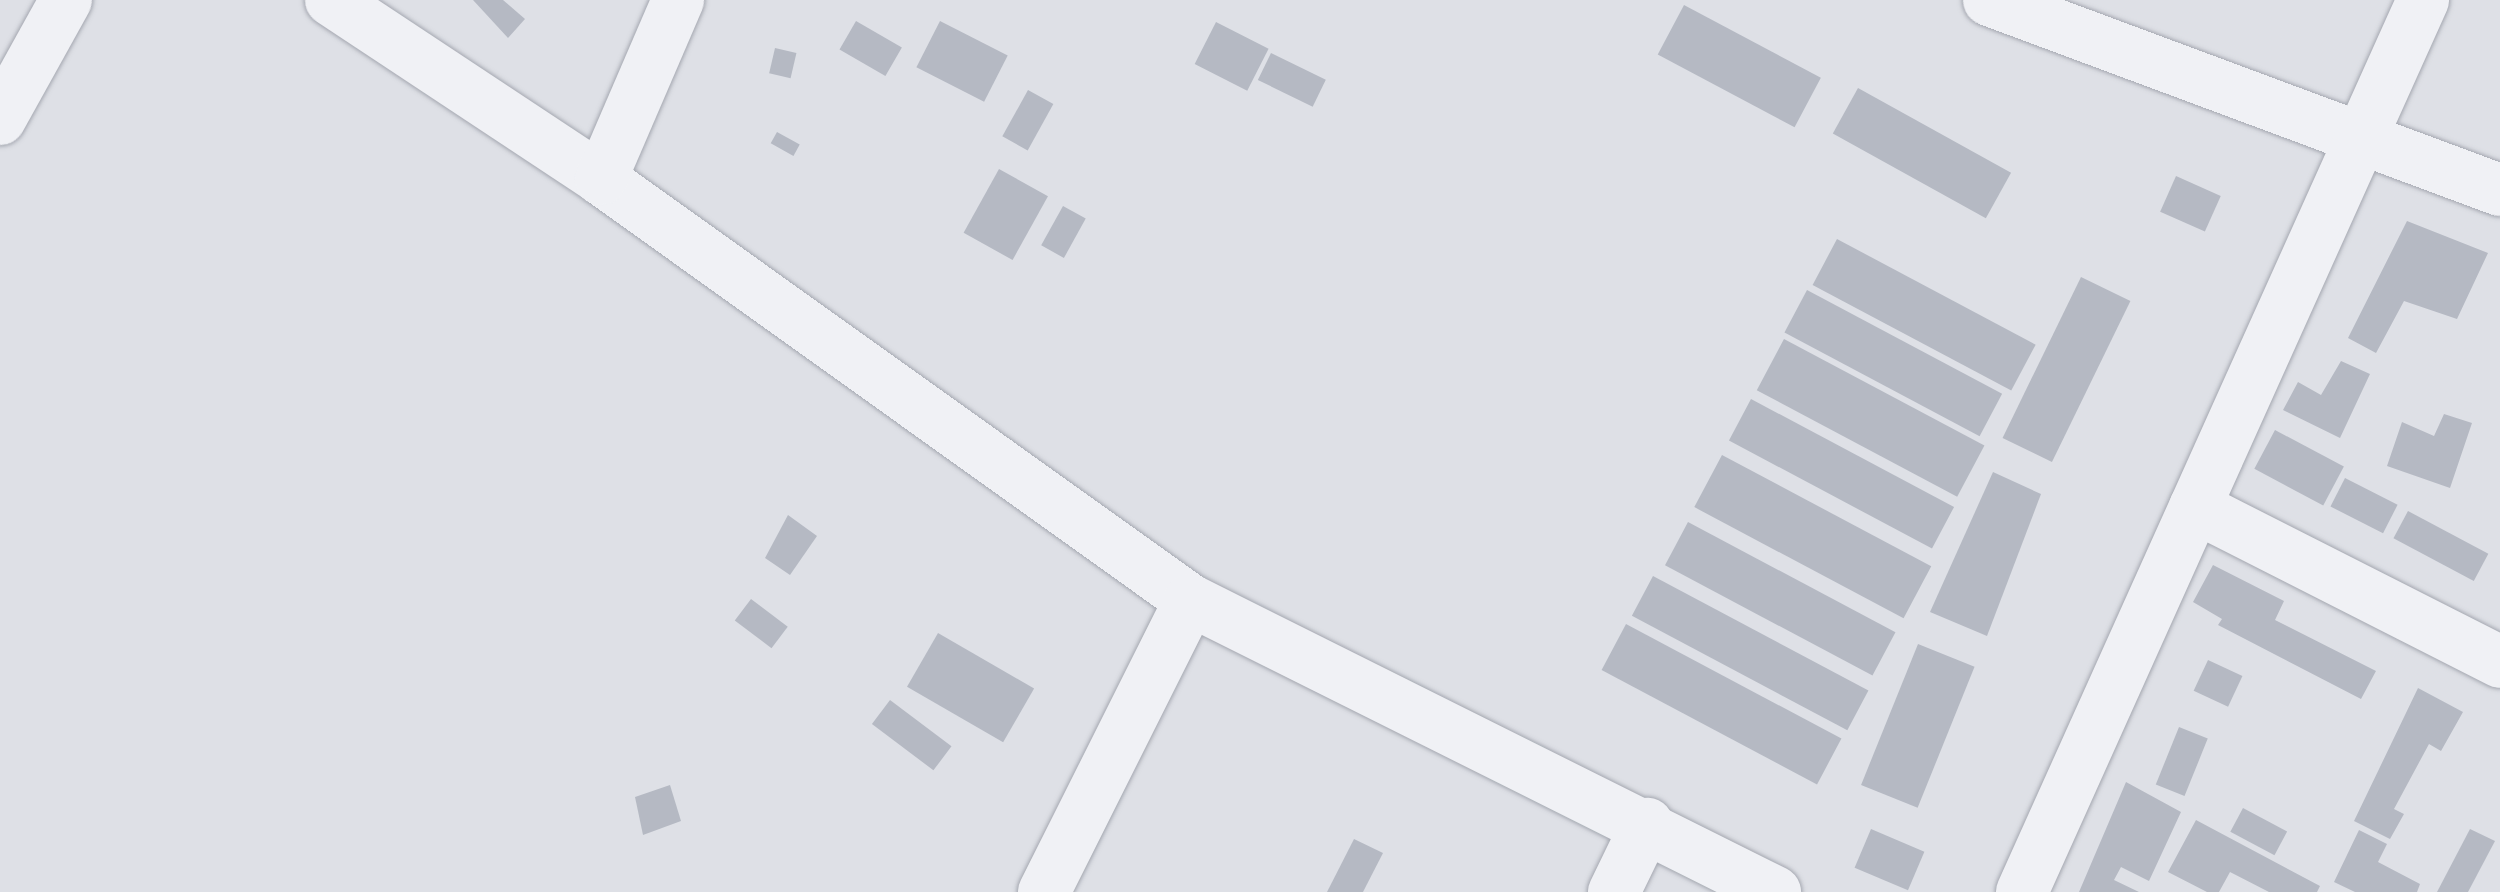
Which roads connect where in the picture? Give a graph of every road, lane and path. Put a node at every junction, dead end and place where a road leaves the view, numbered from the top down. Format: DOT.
graph roads {
  1 [pos="66,0"];
  2 [pos="331,0"];
  3 [pos="678,0"];
  4 [pos="1990,0"];
  5 [pos="2423,0"];
  6 [pos="0,118"];
  7 [pos="2359,142"];
  8 [pos="601,180"];
  9 [pos="2500,190"];
  10 [pos="2196,507"];
  11 [pos="1190,600"];
  12 [pos="2500,662"];
  13 [pos="1647,824"];
  14 [pos="1044,892"];
  15 [pos="1614,892"];
  16 [pos="1775,892"];
  17 [pos="2022,892"];
  1 -- 6 [label="street"];
  2 -- 8 [label="street"];
  3 -- 8 [label="street"];
  4 -- 7 [label="street"];
  5 -- 7 [label="street"];
  7 -- 9 [label="street"];
  7 -- 10 [label="street"];
  8 -- 11 [label="street"];
  10 -- 12 [label="street"];
  10 -- 17 [label="street"];
  11 -- 13 [label="street"];
  11 -- 14 [label="street"];
  13 -- 15 [label="street"];
  13 -- 16 [label="street"];
}
